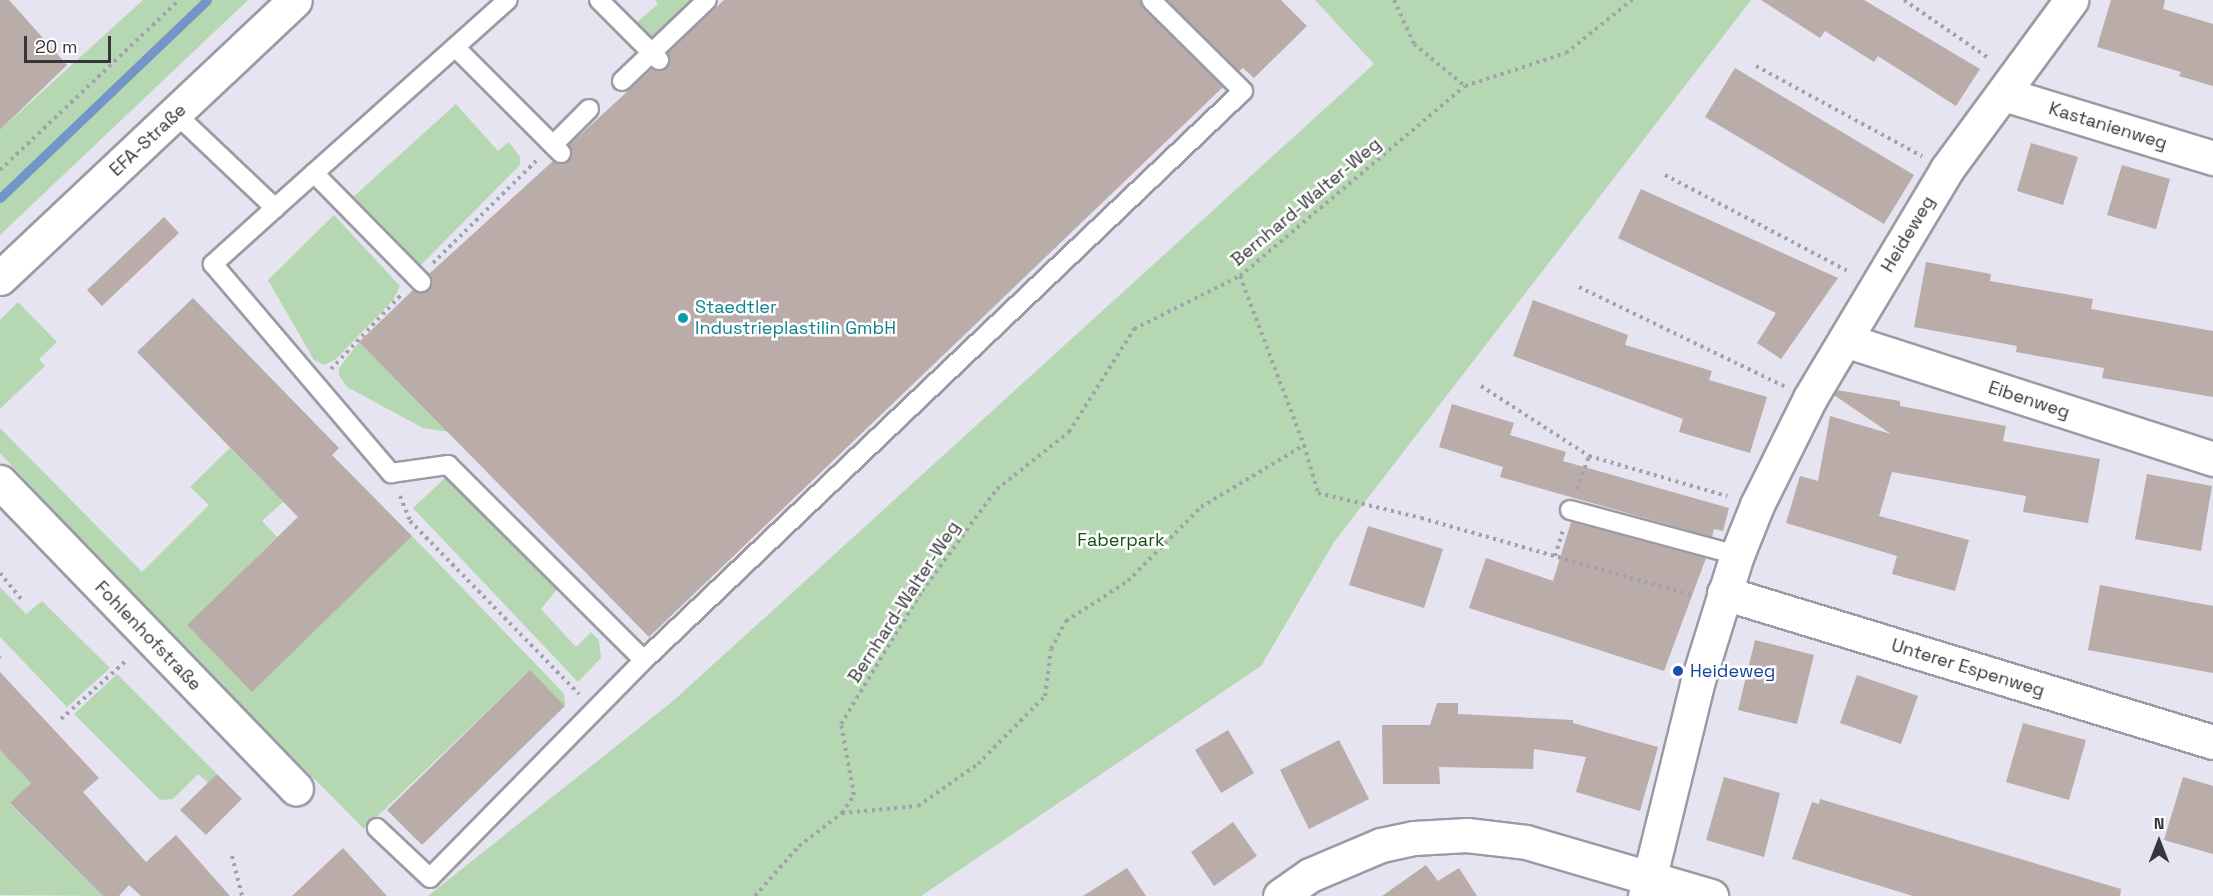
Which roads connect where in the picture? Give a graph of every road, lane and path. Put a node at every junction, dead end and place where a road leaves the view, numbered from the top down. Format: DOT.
graph roads {
  1 [pos="179,0"];
  2 [pos="294,0"];
  3 [pos="508,0"];
  4 [pos="598,0"];
  5 [pos="707,0"];
  6 [pos="1151,0"];
  7 [pos="1394,0"];
  8 [pos="1632,0"];
  9 [pos="1904,0"];
  10 [pos="2071,0"];
  11 [pos="455,47"];
  12 [pos="656,57"];
  13 [pos="1756,66"];
  14 [pos="622,81"];
  15 [pos="1465,86"];
  16 [pos="2010,86"];
  17 [pos="589,109"];
  18 [pos="176,114"];
  19 [pos="2213,158"];
  20 [pos="1947,169"];
  21 [pos="0,170"];
  22 [pos="314,173"];
  23 [pos="1665,175"];
  24 [pos="275,208"];
  25 [pos="1240,276"];
  26 [pos="0,278"];
  27 [pos="421,282"];
  28 [pos="1877,286"];
  29 [pos="1579,287"];
  30 [pos="1845,340"];
  31 [pos="1480,386"];
  32 [pos="1810,398"];
  33 [pos="1304,445"];
  34 [pos="2213,459"];
  35 [pos="391,473"];
  36 [pos="0,482"];
  37 [pos="1757,505"];
  38 [pos="1570,510"];
  39 [pos="1737,555"];
  40 [pos="0,573"];
  41 [pos="1722,598"];
  42 [pos="23,601"];
  43 [pos="151,638"];
  44 [pos="644,660"];
  45 [pos="594,710"];
  46 [pos="61,719"];
  47 [pos="2213,742"];
  48 [pos="296,789"];
  49 [pos="842,813"];
  50 [pos="377,828"];
  51 [pos="232,856"];
  52 [pos="1647,887"];
  53 [pos="242,896"];
  54 [pos="755,896"];
  55 [pos="1280,896"];
  56 [pos="1711,896"];
  1 -- 21 [label="path"];
  2 -- 18 [label="street, EFA-Straße"];
  3 -- 11 [label="lane"];
  4 -- 12 [label="lane"];
  5 -- 12 [label="lane"];
  6 -- 44 [label="lane"];
  7 -- 15 [label="path"];
  8 -- 15 [label="path, Bernhard-Walter-Weg"];
  9 -- 16 [label="path"];
  10 -- 16 [label="street, Heideweg"];
  11 -- 17 [label="lane"];
  11 -- 22 [label="lane"];
  12 -- 14 [label="lane"];
  13 -- 20 [label="path"];
  15 -- 25 [label="path, Bernhard-Walter-Weg"];
  16 -- 19 [label="street, Kastanienweg"];
  16 -- 20 [label="street, Heideweg"];
  18 -- 24 [label="lane"];
  18 -- 26 [label="street, EFA-Straße"];
  20 -- 28 [label="street, Heideweg"];
  22 -- 24 [label="lane"];
  22 -- 27 [label="lane"];
  23 -- 28 [label="path"];
  24 -- 35 [label="lane"];
  25 -- 33 [label="path"];
  25 -- 49 [label="path, Bernhard-Walter-Weg"];
  28 -- 30 [label="street, Heideweg"];
  29 -- 32 [label="path"];
  30 -- 32 [label="street, Heideweg"];
  30 -- 34 [label="street, Eibenweg"];
  31 -- 37 [label="path"];
  32 -- 37 [label="street, Heideweg"];
  33 -- 41 [label="path"];
  33 -- 49 [label="path"];
  35 -- 44 [label="lane"];
  35 -- 45 [label="path"];
  36 -- 43 [label="street, Fohlenhofstraße"];
  37 -- 39 [label="street, Heideweg"];
  38 -- 39 [label="lane"];
  39 -- 41 [label="street, Heideweg"];
  40 -- 42 [label="path"];
  41 -- 47 [label="street, Unterer Espenweg"];
  41 -- 52 [label="street, Heideweg"];
  43 -- 46 [label="path"];
  43 -- 48 [label="street, Fohlenhofstraße"];
  44 -- 45 [label="lane"];
  45 -- 50 [label="lane"];
  49 -- 54 [label="path"];
  51 -- 53 [label="path"];
  52 -- 55 [label="street"];
  52 -- 56 [label="street"];
}
